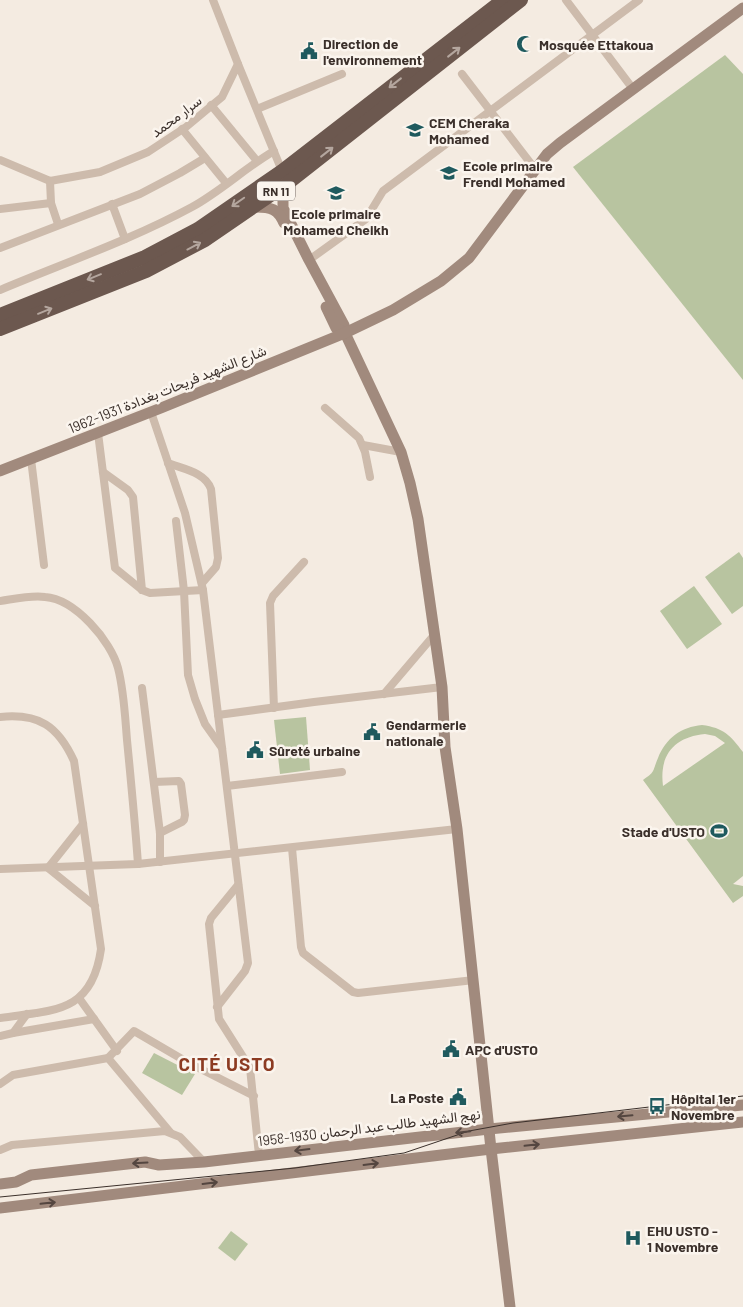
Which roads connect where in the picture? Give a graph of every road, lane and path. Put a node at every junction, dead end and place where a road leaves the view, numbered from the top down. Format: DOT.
graph roads {
  1 [pos="213,0"];
  2 [pos="503,0"];
  3 [pos="520,0"];
  4 [pos="566,0"];
  5 [pos="640,0"];
  6 [pos="743,8"];
  7 [pos="593,34"];
  8 [pos="238,64"];
  9 [pos="342,74"];
  10 [pos="462,74"];
  11 [pos="634,89"];
  12 [pos="211,105"];
  13 [pos="256,109"];
  14 [pos="491,111"];
  15 [pos="182,129"];
  16 [pos="274,151"];
  17 [pos="205,158"];
  18 [pos="0,160"];
  19 [pos="257,161"];
  20 [pos="535,169"];
  21 [pos="285,177"];
  22 [pos="50,181"];
  23 [pos="226,183"];
  24 [pos="52,203"];
  25 [pos="112,204"];
  26 [pos="256,206"];
  27 [pos="0,209"];
  28 [pos="58,224"];
  29 [pos="125,238"];
  30 [pos="0,248"];
  31 [pos="306,262"];
  32 [pos="0,290"];
  33 [pos="0,315"];
  34 [pos="0,329"];
  35 [pos="345,333"];
  36 [pos="325,408"];
  37 [pos="151,412"];
  38 [pos="98,433"];
  39 [pos="362,445"];
  40 [pos="401,452"];
  41 [pos="31,459"];
  42 [pos="168,463"];
  43 [pos="0,471"];
  44 [pos="102,472"];
  45 [pos="370,477"];
  46 [pos="176,521"];
  47 [pos="304,562"];
  48 [pos="44,565"];
  49 [pos="202,586"];
  50 [pos="142,590"];
  51 [pos="184,591"];
  52 [pos="0,601"];
  53 [pos="435,634"];
  54 [pos="442,687"];
  55 [pos="142,688"];
  56 [pos="384,694"];
  57 [pos="274,708"];
  58 [pos="218,716"];
  59 [pos="0,717"];
  60 [pos="223,750"];
  61 [pos="342,772"];
  62 [pos="154,782"];
  63 [pos="227,786"];
  64 [pos="83,824"];
  65 [pos="457,829"];
  66 [pos="160,833"];
  67 [pos="292,848"];
  68 [pos="234,854"];
  69 [pos="160,862"];
  70 [pos="138,864"];
  71 [pos="90,866"];
  72 [pos="48,868"];
  73 [pos="0,869"];
  74 [pos="238,885"];
  75 [pos="95,906"];
  76 [pos="474,980"];
  77 [pos="79,998"];
  78 [pos="217,1007"];
  79 [pos="27,1014"];
  80 [pos="0,1018"];
  81 [pos="94,1019"];
  82 [pos="13,1033"];
  83 [pos="0,1036"];
  84 [pos="116,1051"];
  85 [pos="108,1058"];
  86 [pos="0,1084"];
  87 [pos="254,1096"];
  88 [pos="743,1105"];
  89 [pos="743,1122"];
  90 [pos="489,1129"];
  91 [pos="170,1132"];
  92 [pos="491,1149"];
  93 [pos="0,1150"];
  94 [pos="259,1155"];
  95 [pos="204,1162"];
  96 [pos="0,1184"];
  97 [pos="0,1208"];
  98 [pos="510,1307"];
  1 -- 8 [label="street"];
  2 -- 21 [label="highway, RN 11, one-way"];
  21 -- 3 [label="highway, RN 11, one-way"];
  4 -- 7 [label="street"];
  5 -- 7 [label="street"];
  6 -- 11 [label="main road, شارع الشهيد فريحات بغدادة 1931-1962"];
  7 -- 11 [label="street"];
  7 -- 14 [label="street"];
  8 -- 12 [label="street, سرار محمد"];
  8 -- 13 [label="street"];
  9 -- 13 [label="street"];
  10 -- 14 [label="street"];
  11 -- 20 [label="main road, شارع الشهيد فريحات بغدادة 1931-1962"];
  12 -- 15 [label="street, سرار محمد"];
  12 -- 19 [label="street"];
  13 -- 16 [label="street"];
  14 -- 20 [label="street"];
  14 -- 31 [label="street"];
  15 -- 17 [label="street"];
  15 -- 22 [label="street, سرار محمد"];
  16 -- 19 [label="street"];
  16 -- 21 [label="street"];
  17 -- 23 [label="street"];
  17 -- 25 [label="street"];
  18 -- 22 [label="street"];
  19 -- 23 [label="street"];
  20 -- 35 [label="main road, شارع الشهيد فريحات بغدادة 1931-1962"];
  21 -- 26 [label="highway, RN 11"];
  21 -- 31 [label="main road"];
  21 -- 33 [label="highway, RN 11, one-way"];
  22 -- 24 [label="street"];
  23 -- 29 [label="street"];
  24 -- 27 [label="street"];
  24 -- 28 [label="street"];
  25 -- 28 [label="street"];
  25 -- 29 [label="street"];
  26 -- 31 [label="main road"];
  34 -- 26 [label="highway, RN 11, one-way"];
  28 -- 30 [label="street"];
  29 -- 32 [label="street"];
  31 -- 35 [label="main road"];
  35 -- 37 [label="main road, شارع الشهيد فريحات بغدادة 1931-1962"];
  35 -- 40 [label="main road"];
  36 -- 39 [label="street"];
  37 -- 38 [label="main road, شارع الشهيد فريحات بغدادة 1931-1962"];
  37 -- 42 [label="street"];
  38 -- 41 [label="main road, شارع الشهيد فريحات بغدادة 1931-1962"];
  38 -- 44 [label="street"];
  39 -- 40 [label="street"];
  39 -- 45 [label="street"];
  40 -- 53 [label="main road"];
  41 -- 43 [label="main road, شارع الشهيد فريحات بغدادة 1931-1962"];
  41 -- 48 [label="street"];
  42 -- 49 [label="street"];
  42 -- 49 [label="street"];
  44 -- 50 [label="street"];
  44 -- 50 [label="street"];
  46 -- 51 [label="street"];
  47 -- 57 [label="street"];
  49 -- 51 [label="street"];
  49 -- 58 [label="street"];
  50 -- 51 [label="street"];
  51 -- 60 [label="street"];
  52 -- 70 [label="street"];
  53 -- 54 [label="main road"];
  53 -- 56 [label="street"];
  54 -- 56 [label="street"];
  54 -- 65 [label="main road"];
  55 -- 62 [label="street"];
  56 -- 57 [label="street"];
  57 -- 58 [label="street"];
  58 -- 60 [label="street"];
  59 -- 64 [label="street"];
  60 -- 63 [label="street"];
  61 -- 63 [label="street"];
  62 -- 66 [label="street"];
  62 -- 66 [label="street"];
  63 -- 68 [label="street"];
  64 -- 71 [label="street"];
  64 -- 72 [label="street"];
  65 -- 67 [label="street"];
  65 -- 76 [label="main road"];
  66 -- 69 [label="street"];
  67 -- 68 [label="street"];
  67 -- 76 [label="street"];
  68 -- 69 [label="street"];
  68 -- 74 [label="street"];
  69 -- 70 [label="street"];
  70 -- 71 [label="street"];
  71 -- 72 [label="street"];
  71 -- 75 [label="street"];
  72 -- 73 [label="street"];
  72 -- 75 [label="street"];
  74 -- 78 [label="street"];
  74 -- 78 [label="street"];
  75 -- 77 [label="street"];
  76 -- 90 [label="main road"];
  77 -- 79 [label="street"];
  77 -- 81 [label="street"];
  78 -- 87 [label="street"];
  79 -- 80 [label="street"];
  79 -- 82 [label="street"];
  81 -- 82 [label="street"];
  81 -- 84 [label="street"];
  82 -- 83 [label="street"];
  84 -- 85 [label="street"];
  84 -- 87 [label="street"];
  85 -- 86 [label="street"];
  85 -- 91 [label="street"];
  87 -- 94 [label="street"];
  88 -- 90 [label="main road, نهج الشهيد طالب عبد الرحمان 1930-1958, one-way"];
  92 -- 89 [label="main road, one-way"];
  90 -- 92 [label="main road"];
  90 -- 94 [label="main road, نهج الشهيد طالب عبد الرحمان 1930-1958, one-way"];
  91 -- 93 [label="street"];
  91 -- 95 [label="street"];
  97 -- 92 [label="main road, one-way"];
  92 -- 98 [label="main road"];
  94 -- 95 [label="main road, نهج الشهيد طالب عبد الرحمان 1930-1958"];
  95 -- 96 [label="main road, نهج الشهيد طالب عبد الرحمان 1930-1958, one-way"];
}
